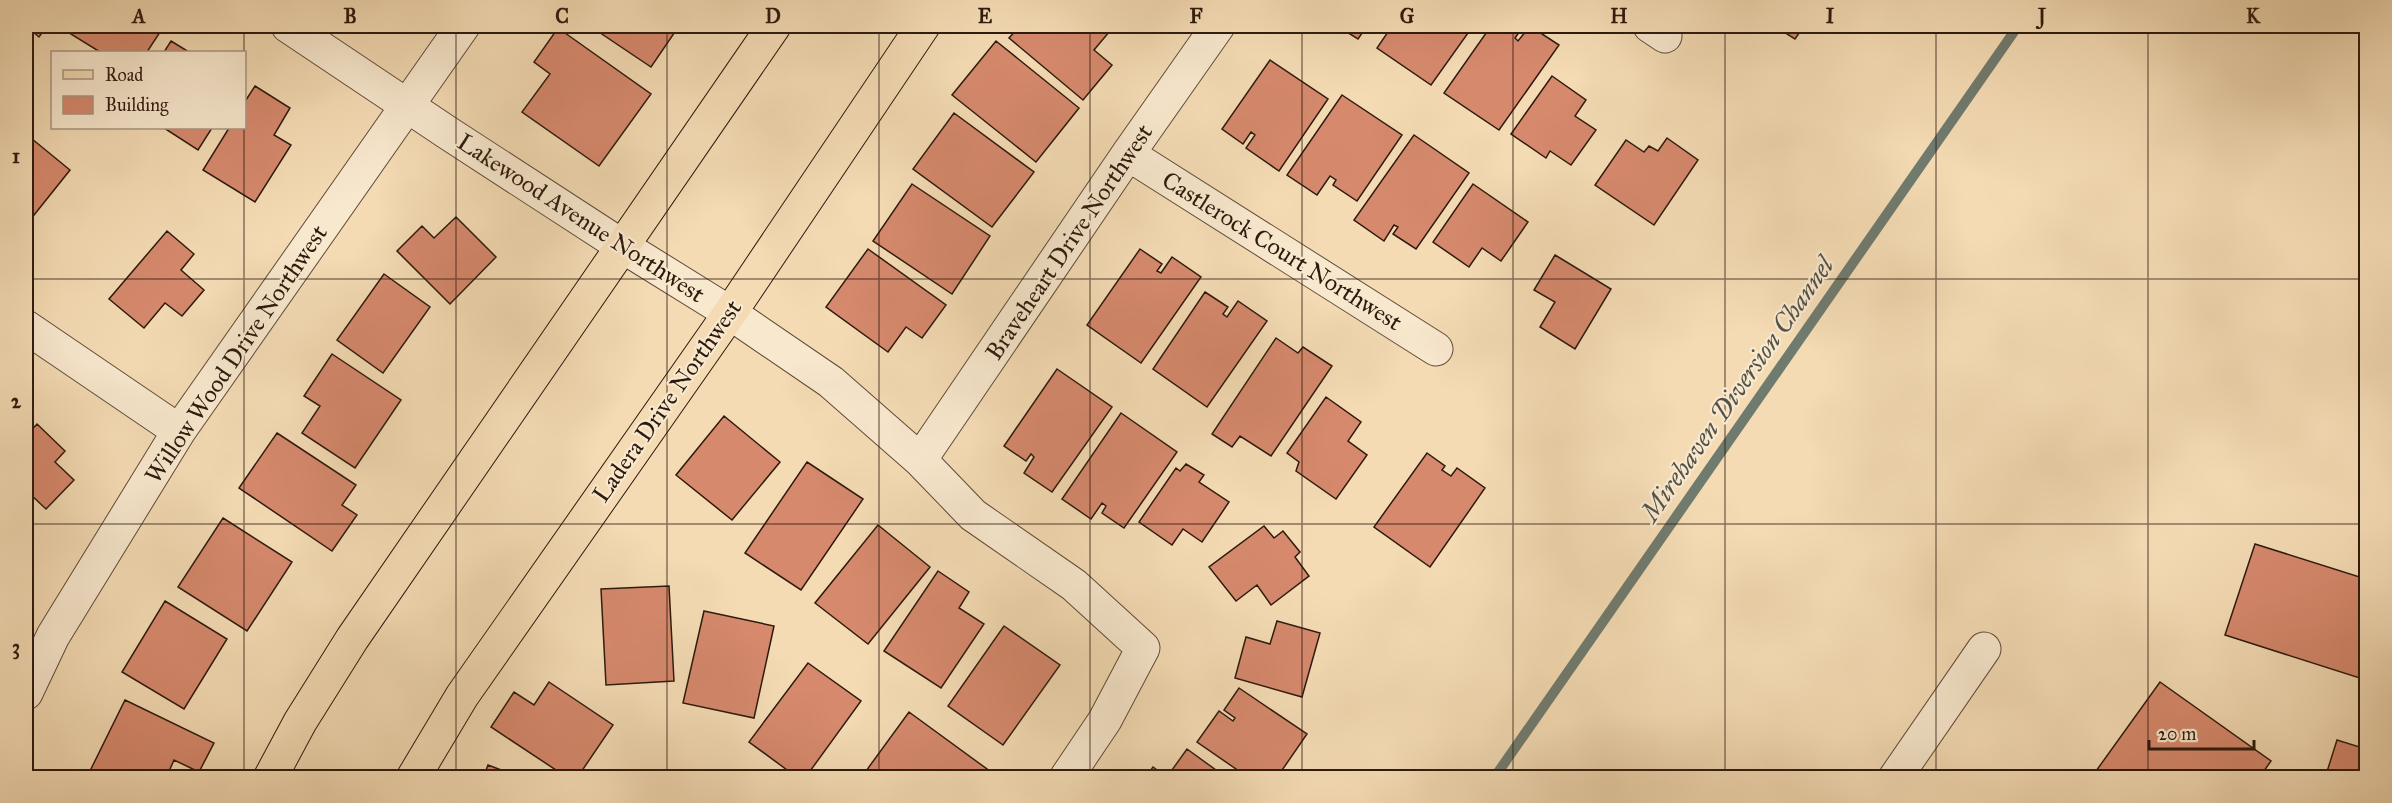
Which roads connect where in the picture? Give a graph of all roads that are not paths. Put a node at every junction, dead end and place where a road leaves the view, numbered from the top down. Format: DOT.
graph roads {
  1 [pos="288,26"];
  2 [pos="463,26"];
  3 [pos="774,26"];
  4 [pos="923,26"];
  5 [pos="1218,26"];
  6 [pos="407,106"];
  7 [pos="1128,154"];
  8 [pos="622,246"];
  9 [pos="730,313"];
  10 [pos="26,327"];
  11 [pos="1436,349"];
  12 [pos="179,431"];
  13 [pos="920,460"];
  14 [pos="1984,649"];
  15 [pos="26,693"];
  16 [pos="1899,776"];
  17 [pos="270,777"];
  18 [pos="412,777"];
  19 [pos="1066,777"];
  1 -- 6 [label="street, Lakewood Avenue Northwest"];
  2 -- 6 [label="street, Willow Wood Drive Northwest"];
  3 -- 8 [label="main road"];
  4 -- 9 [label="main road, Ladera Drive Northwest"];
  5 -- 7 [label="street, Braveheart Drive Northwest"];
  6 -- 8 [label="street, Lakewood Avenue Northwest"];
  6 -- 12 [label="street, Willow Wood Drive Northwest"];
  7 -- 11 [label="street, Castlerock Court Northwest"];
  7 -- 13 [label="street, Braveheart Drive Northwest"];
  8 -- 9 [label="street, Lakewood Avenue Northwest"];
  8 -- 17 [label="main road"];
  9 -- 13 [label="street, Lakewood Avenue Northwest"];
  9 -- 18 [label="main road, Ladera Drive Northwest"];
  10 -- 12 [label="street"];
  12 -- 15 [label="street, Willow Wood Drive Northwest"];
  13 -- 19 [label="street, Lakewood Avenue Northwest"];
  14 -- 16 [label="street"];
}
